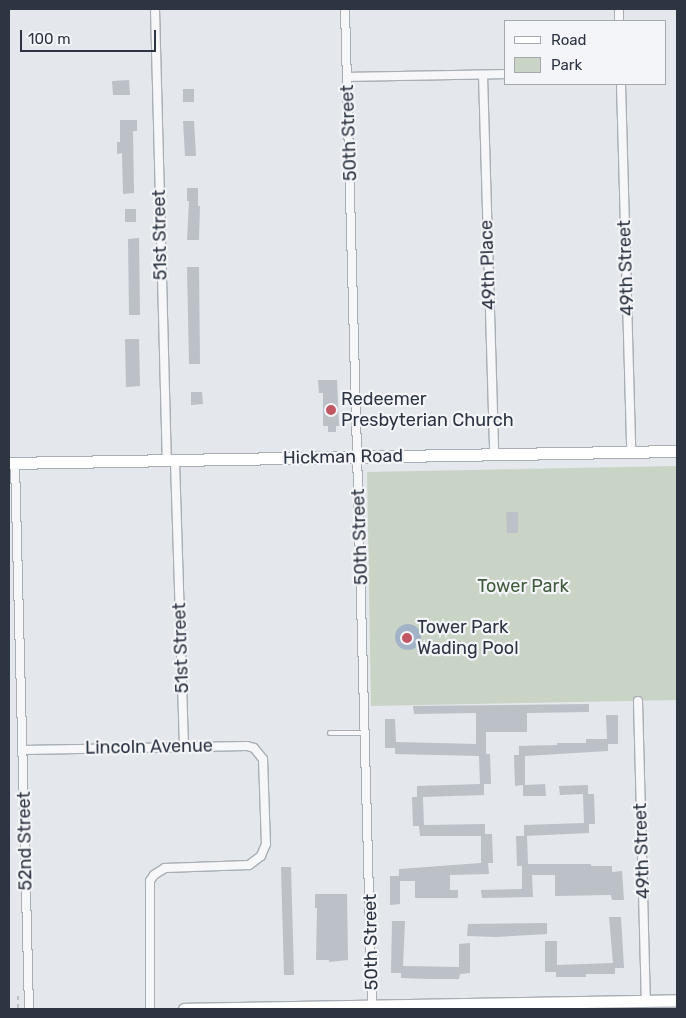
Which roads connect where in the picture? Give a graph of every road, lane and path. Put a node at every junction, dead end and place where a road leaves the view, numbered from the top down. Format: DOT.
graph roads {
  1 [pos="155,9"];
  2 [pos="345,9"];
  3 [pos="503,74"];
  4 [pos="483,75"];
  5 [pos="347,77"];
  6 [pos="621,85"];
  7 [pos="677,451"];
  8 [pos="631,452"];
  9 [pos="494,455"];
  10 [pos="358,457"];
  11 [pos="171,461"];
  12 [pos="12,463"];
  13 [pos="638,701"];
  14 [pos="365,732"];
  15 [pos="330,733"];
  16 [pos="184,746"];
  17 [pos="23,750"];
  18 [pos="18,996"];
  19 [pos="677,1000"];
  20 [pos="646,1001"];
  21 [pos="372,1006"];
  22 [pos="18,1009"];
  23 [pos="29,1009"];
  24 [pos="150,1009"];
  25 [pos="184,1009"];
  1 -- 11 [label="street, 51st Street"];
  2 -- 5 [label="street, 50th Street"];
  3 -- 4 [label="street"];
  4 -- 5 [label="street"];
  4 -- 9 [label="street, 49th Place"];
  5 -- 10 [label="street, 50th Street"];
  6 -- 8 [label="street, 49th Street"];
  7 -- 8 [label="main road, Hickman Road"];
  8 -- 9 [label="main road, Hickman Road"];
  9 -- 10 [label="main road, Hickman Road"];
  10 -- 11 [label="main road, Hickman Road"];
  10 -- 14 [label="street, 50th Street"];
  11 -- 12 [label="main road, Hickman Road"];
  11 -- 16 [label="street, 51st Street"];
  12 -- 17 [label="street, 52nd Street"];
  13 -- 20 [label="street, 49th Street"];
  14 -- 15 [label="lane"];
  14 -- 21 [label="street, 50th Street"];
  16 -- 17 [label="street, Lincoln Avenue"];
  16 -- 24 [label="street, Lincoln Avenue"];
  17 -- 23 [label="street, 52nd Street"];
  18 -- 22 [label="path"];
  19 -- 20 [label="main road"];
  20 -- 21 [label="main road"];
  21 -- 25 [label="main road"];
}
